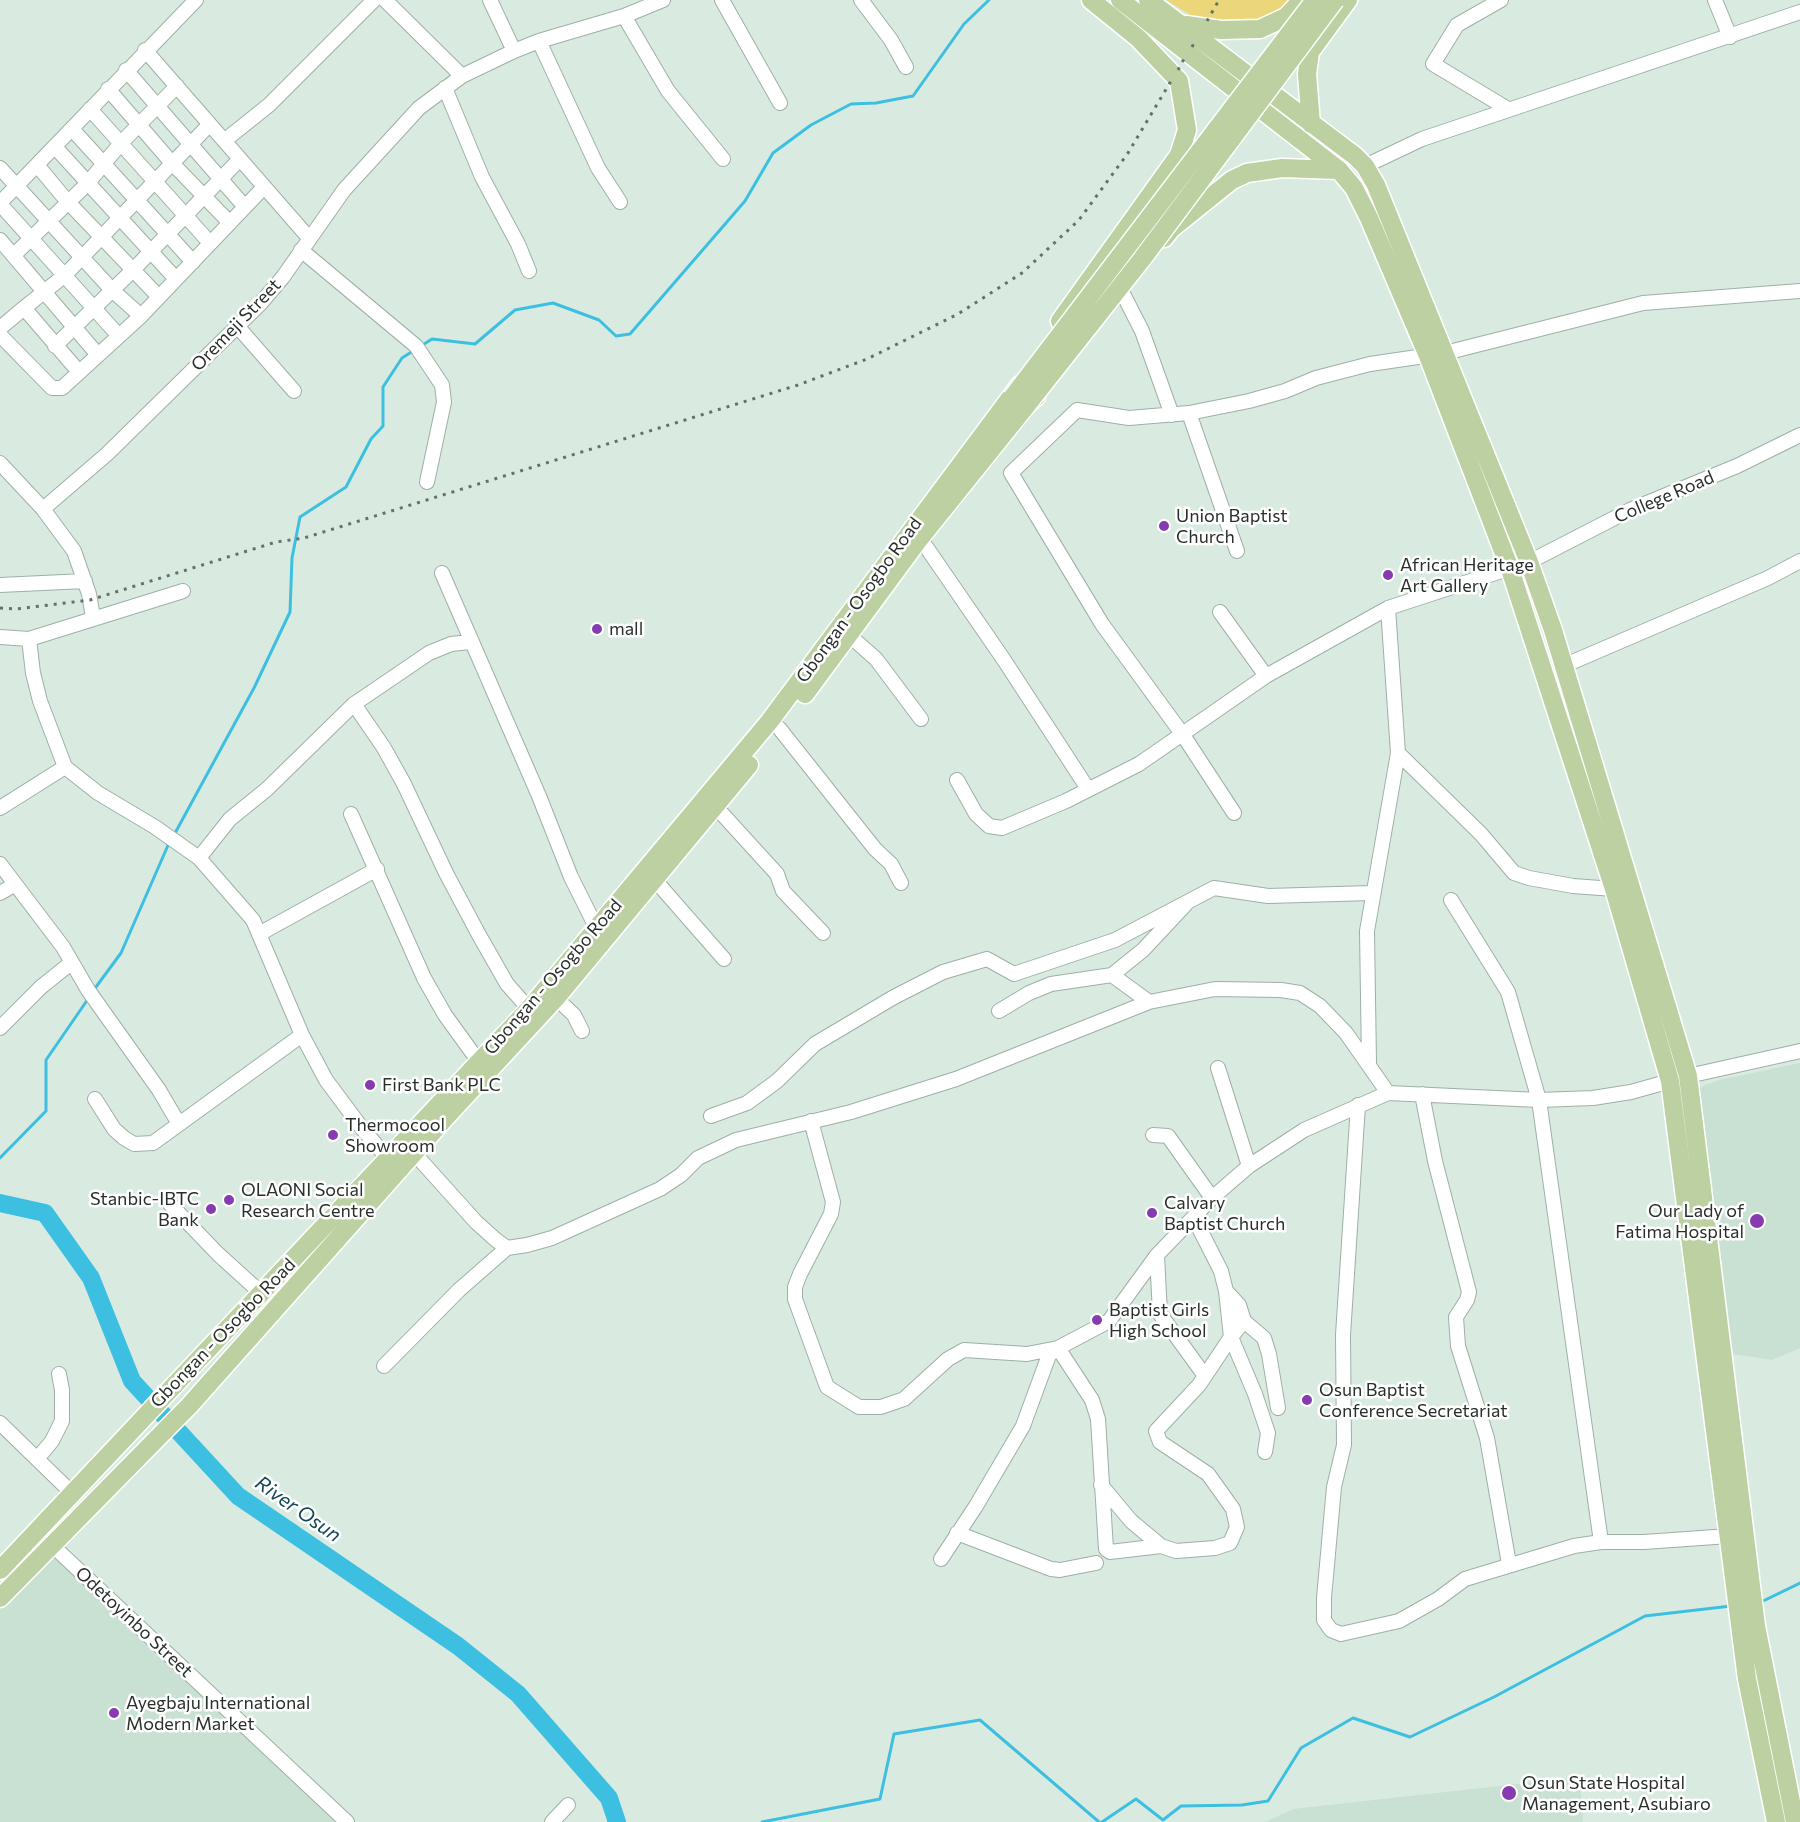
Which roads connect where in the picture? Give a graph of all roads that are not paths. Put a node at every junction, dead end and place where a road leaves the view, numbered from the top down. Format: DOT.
graph roads {
  1 [pos="196,0"];
  2 [pos="374,0"];
  3 [pos="385,0"];
  4 [pos="490,0"];
  5 [pos="663,0"];
  6 [pos="722,0"];
  7 [pos="861,0"];
  8 [pos="1091,0"];
  9 [pos="1120,0"];
  10 [pos="1148,0"];
  11 [pos="1302,0"];
  12 [pos="1315,0"];
  13 [pos="1335,0"];
  14 [pos="1348,0"];
  15 [pos="1501,0"];
  16 [pos="1715,0"];
  17 [pos="1800,12"];
  18 [pos="624,16"];
  19 [pos="1184,25"];
  20 [pos="1730,37"];
  21 [pos="539,41"];
  22 [pos="146,50"];
  23 [pos="514,51"];
  24 [pos="906,67"];
  25 [pos="126,70"];
  26 [pos="462,75"];
  27 [pos="177,86"];
  28 [pos="445,88"];
  29 [pos="108,89"];
  30 [pos="780,103"];
  31 [pos="157,107"];
  32 [pos="90,109"];
  33 [pos="1508,109"];
  34 [pos="1311,124"];
  35 [pos="209,125"];
  36 [pos="140,127"];
  37 [pos="72,129"];
  38 [pos="224,141"];
  39 [pos="121,143"];
  40 [pos="189,143"];
  41 [pos="55,147"];
  42 [pos="723,159"];
  43 [pos="239,160"];
  44 [pos="104,162"];
  45 [pos="171,162"];
  46 [pos="37,165"];
  47 [pos="1365,166"];
  48 [pos="0,168"];
  49 [pos="1340,170"];
  50 [pos="220,178"];
  51 [pos="154,181"];
  52 [pos="87,184"];
  53 [pos="17,187"];
  54 [pos="264,187"];
  55 [pos="202,196"];
  56 [pos="136,200"];
  57 [pos="67,201"];
  58 [pos="620,202"];
  59 [pos="0,203"];
  60 [pos="245,207"];
  61 [pos="186,216"];
  62 [pos="119,218"];
  63 [pos="49,219"];
  64 [pos="230,223"];
  65 [pos="166,234"];
  66 [pos="101,237"];
  67 [pos="31,238"];
  68 [pos="0,240"];
  69 [pos="210,243"];
  70 [pos="305,244"];
  71 [pos="150,254"];
  72 [pos="14,255"];
  73 [pos="82,256"];
  74 [pos="193,262"];
  75 [pos="133,270"];
  76 [pos="529,272"];
  77 [pos="65,275"];
  78 [pos="176,279"];
  79 [pos="112,290"];
  80 [pos="45,291"];
  81 [pos="1800,291"];
  82 [pos="1122,292"];
  83 [pos="159,297"];
  84 [pos="95,307"];
  85 [pos="24,308"];
  86 [pos="141,316"];
  87 [pos="75,327"];
  88 [pos="238,327"];
  89 [pos="0,328"];
  90 [pos="0,335"];
  91 [pos="119,336"];
  92 [pos="56,346"];
  93 [pos="1436,354"];
  94 [pos="98,355"];
  95 [pos="79,372"];
  96 [pos="294,391"];
  97 [pos="1019,402"];
  98 [pos="1189,413"];
  99 [pos="1172,415"];
  100 [pos="1800,435"];
  101 [pos="0,463"];
  102 [pos="427,482"];
  103 [pos="43,509"];
  104 [pos="920,538"];
  105 [pos="1237,551"];
  106 [pos="1800,561"];
  107 [pos="1529,562"];
  108 [pos="1510,568"];
  109 [pos="442,573"];
  110 [pos="86,581"];
  111 [pos="0,585"];
  112 [pos="183,591"];
  113 [pos="1388,608"];
  114 [pos="1220,612"];
  115 [pos="93,617"];
  116 [pos="850,636"];
  117 [pos="0,637"];
  118 [pos="29,639"];
  119 [pos="470,642"];
  120 [pos="1563,666"];
  121 [pos="1266,676"];
  122 [pos="354,704"];
  123 [pos="921,718"];
  124 [pos="779,728"];
  125 [pos="1183,735"];
  126 [pos="1398,753"];
  127 [pos="65,767"];
  128 [pos="957,780"];
  129 [pos="1088,789"];
  130 [pos="715,806"];
  131 [pos="0,808"];
  132 [pos="1234,813"];
  133 [pos="351,814"];
  134 [pos="200,858"];
  135 [pos="0,864"];
  136 [pos="377,869"];
  137 [pos="654,879"];
  138 [pos="901,883"];
  139 [pos="14,885"];
  140 [pos="1614,889"];
  141 [pos="0,893"];
  142 [pos="1372,893"];
  143 [pos="1451,900"];
  144 [pos="1188,901"];
  145 [pos="596,927"];
  146 [pos="823,933"];
  147 [pos="260,934"];
  148 [pos="724,959"];
  149 [pos="71,963"];
  150 [pos="1113,975"];
  151 [pos="556,998"];
  152 [pos="1149,1002"];
  153 [pos="529,1009"];
  154 [pos="999,1011"];
  155 [pos="0,1028"];
  156 [pos="582,1031"];
  157 [pos="302,1035"];
  158 [pos="512,1037"];
  159 [pos="1800,1051"];
  160 [pos="479,1062"];
  161 [pos="1369,1064"];
  162 [pos="1218,1068"];
  163 [pos="1688,1076"];
  164 [pos="1670,1081"];
  165 [pos="1388,1093"];
  166 [pos="1422,1094"];
  167 [pos="95,1100"];
  168 [pos="1539,1100"];
  169 [pos="1358,1105"];
  170 [pos="711,1116"];
  171 [pos="811,1121"];
  172 [pos="179,1124"];
  173 [pos="1153,1135"];
  174 [pos="414,1153"];
  175 [pos="388,1159"];
  176 [pos="1249,1166"];
  177 [pos="1212,1198"];
  178 [pos="170,1204"];
  179 [pos="1194,1218"];
  180 [pos="507,1248"];
  181 [pos="1157,1255"];
  182 [pos="1227,1291"];
  183 [pos="261,1293"];
  184 [pos="1244,1321"];
  185 [pos="1231,1336"];
  186 [pos="1058,1348"];
  187 [pos="384,1366"];
  188 [pos="58,1374"];
  189 [pos="1205,1376"];
  190 [pos="1278,1408"];
  191 [pos="0,1423"];
  192 [pos="1265,1452"];
  193 [pos="37,1459"];
  194 [pos="1101,1485"];
  195 [pos="73,1494"];
  196 [pos="957,1533"];
  197 [pos="1729,1536"];
  198 [pos="1601,1542"];
  199 [pos="53,1546"];
  200 [pos="1161,1546"];
  201 [pos="941,1559"];
  202 [pos="1096,1563"];
  203 [pos="1509,1564"];
  204 [pos="0,1570"];
  205 [pos="1744,1594"];
  206 [pos="0,1598"];
  207 [pos="1748,1627"];
  208 [pos="1795,1803"];
  209 [pos="568,1805"];
  210 [pos="347,1822"];
  211 [pos="552,1822"];
  212 [pos="1776,1822"];
  213 [pos="1795,1822"];
  1 -- 22 [label="street"];
  2 -- 38 [label="street"];
  3 -- 26 [label="street"];
  4 -- 23 [label="street"];
  5 -- 18 [label="street, Oremeji Street"];
  6 -- 30 [label="street"];
  7 -- 24 [label="street"];
  8 -- 97 [label="main road"];
  9 -- 49 [label="main road"];
  10 -- 19 [label="main road"];
  11 -- 19 [label="main road"];
  12 -- 97 [label="main road, bridge"];
  13 -- 97 [label="main road, bridge"];
  14 -- 34 [label="main road"];
  15 -- 33 [label="street"];
  16 -- 20 [label="street"];
  17 -- 20 [label="street"];
  18 -- 21 [label="street, Oremeji Street"];
  18 -- 42 [label="street"];
  19 -- 34 [label="main road"];
  20 -- 33 [label="street"];
  21 -- 23 [label="street, Oremeji Street"];
  21 -- 58 [label="street"];
  22 -- 25 [label="street"];
  22 -- 27 [label="street"];
  23 -- 26 [label="street, Oremeji Street"];
  25 -- 29 [label="street"];
  25 -- 31 [label="street"];
  26 -- 28 [label="street, Oremeji Street"];
  27 -- 31 [label="street"];
  27 -- 35 [label="street"];
  28 -- 70 [label="street, Oremeji Street"];
  28 -- 76 [label="street"];
  29 -- 32 [label="street"];
  29 -- 36 [label="street"];
  31 -- 36 [label="street"];
  31 -- 40 [label="street"];
  32 -- 37 [label="street"];
  32 -- 39 [label="street"];
  33 -- 47 [label="street"];
  34 -- 47 [label="main road"];
  35 -- 38 [label="street"];
  35 -- 40 [label="street"];
  36 -- 39 [label="street"];
  36 -- 45 [label="street"];
  37 -- 41 [label="street"];
  37 -- 44 [label="street"];
  38 -- 43 [label="street"];
  39 -- 44 [label="street"];
  39 -- 51 [label="street"];
  40 -- 45 [label="street"];
  40 -- 50 [label="street"];
  41 -- 46 [label="street"];
  41 -- 52 [label="street"];
  43 -- 50 [label="street"];
  43 -- 54 [label="street"];
  44 -- 52 [label="street"];
  44 -- 56 [label="street"];
  45 -- 51 [label="street"];
  45 -- 55 [label="street"];
  46 -- 53 [label="street"];
  46 -- 57 [label="street"];
  47 -- 93 [label="main road"];
  48 -- 53 [label="street"];
  49 -- 82 [label="main road"];
  49 -- 93 [label="main road"];
  50 -- 55 [label="street"];
  50 -- 60 [label="street"];
  51 -- 56 [label="street"];
  51 -- 61 [label="street"];
  52 -- 57 [label="street"];
  52 -- 62 [label="street"];
  53 -- 59 [label="street"];
  53 -- 63 [label="street"];
  54 -- 60 [label="street"];
  54 -- 70 [label="street"];
  55 -- 61 [label="street"];
  55 -- 64 [label="street"];
  56 -- 62 [label="street"];
  56 -- 65 [label="street"];
  57 -- 63 [label="street"];
  57 -- 66 [label="street"];
  59 -- 67 [label="street"];
  60 -- 64 [label="street"];
  61 -- 65 [label="street"];
  61 -- 69 [label="street"];
  62 -- 66 [label="street"];
  62 -- 71 [label="street"];
  63 -- 67 [label="street"];
  63 -- 73 [label="street"];
  64 -- 69 [label="street"];
  65 -- 71 [label="street"];
  65 -- 74 [label="street"];
  66 -- 73 [label="street"];
  66 -- 75 [label="street"];
  67 -- 72 [label="street"];
  67 -- 77 [label="street"];
  68 -- 72 [label="street"];
  69 -- 74 [label="street"];
  70 -- 88 [label="street, Oremeji Street"];
  70 -- 102 [label="street"];
  71 -- 75 [label="street"];
  71 -- 78 [label="street"];
  72 -- 80 [label="street"];
  73 -- 77 [label="street"];
  73 -- 79 [label="street"];
  74 -- 78 [label="street"];
  75 -- 79 [label="street"];
  75 -- 83 [label="street"];
  77 -- 80 [label="street"];
  77 -- 84 [label="street"];
  78 -- 83 [label="street"];
  79 -- 84 [label="street"];
  79 -- 86 [label="street"];
  80 -- 85 [label="street"];
  80 -- 87 [label="street"];
  81 -- 93 [label="street"];
  82 -- 97 [label="main road"];
  82 -- 99 [label="street"];
  83 -- 86 [label="street"];
  84 -- 87 [label="street"];
  84 -- 91 [label="street"];
  85 -- 89 [label="street"];
  85 -- 92 [label="street"];
  86 -- 91 [label="street"];
  87 -- 92 [label="street"];
  87 -- 94 [label="street"];
  88 -- 96 [label="street"];
  88 -- 103 [label="street, Oremeji Street"];
  90 -- 95 [label="street"];
  91 -- 94 [label="street"];
  92 -- 95 [label="street"];
  93 -- 98 [label="street"];
  93 -- 107 [label="main road"];
  93 -- 108 [label="main road"];
  94 -- 95 [label="street"];
  97 -- 104 [label="main road, Gbongan - Osogbo Road"];
  97 -- 145 [label="main road, Gbongan - Osogbo Road"];
  98 -- 99 [label="street"];
  98 -- 105 [label="street"];
  99 -- 125 [label="street"];
  100 -- 107 [label="street, College Road"];
  101 -- 103 [label="street"];
  103 -- 110 [label="street"];
  104 -- 116 [label="main road, Gbongan - Osogbo Road"];
  104 -- 129 [label="street"];
  106 -- 120 [label="street"];
  107 -- 108 [label="street, College Road"];
  107 -- 120 [label="main road"];
  108 -- 113 [label="street, College Road"];
  108 -- 140 [label="main road"];
  109 -- 119 [label="street"];
  110 -- 111 [label="street"];
  110 -- 115 [label="street"];
  112 -- 115 [label="street"];
  113 -- 121 [label="street, College Road"];
  113 -- 126 [label="street"];
  114 -- 121 [label="street"];
  115 -- 118 [label="street"];
  116 -- 123 [label="street"];
  116 -- 124 [label="main road, Gbongan - Osogbo Road"];
  117 -- 118 [label="street"];
  118 -- 127 [label="street"];
  119 -- 122 [label="street"];
  119 -- 145 [label="street"];
  120 -- 163 [label="main road"];
  121 -- 125 [label="street, College Road"];
  122 -- 134 [label="street"];
  122 -- 153 [label="street"];
  124 -- 130 [label="main road, Gbongan - Osogbo Road"];
  124 -- 138 [label="street"];
  125 -- 129 [label="street, College Road"];
  125 -- 132 [label="street"];
  126 -- 140 [label="street"];
  126 -- 142 [label="street"];
  127 -- 131 [label="street"];
  127 -- 134 [label="street"];
  128 -- 129 [label="street, College Road"];
  130 -- 137 [label="main road, Gbongan - Osogbo Road"];
  130 -- 146 [label="street"];
  133 -- 136 [label="street"];
  134 -- 147 [label="street"];
  135 -- 139 [label="street"];
  136 -- 147 [label="street"];
  136 -- 160 [label="street"];
  137 -- 148 [label="street"];
  137 -- 151 [label="main road, Gbongan - Osogbo Road"];
  139 -- 141 [label="street"];
  139 -- 149 [label="street"];
  140 -- 164 [label="main road"];
  142 -- 144 [label="street"];
  142 -- 161 [label="street"];
  143 -- 168 [label="street"];
  144 -- 150 [label="street"];
  144 -- 170 [label="street"];
  145 -- 153 [label="main road, Gbongan - Osogbo Road"];
  147 -- 157 [label="street"];
  149 -- 155 [label="street"];
  149 -- 172 [label="street"];
  150 -- 152 [label="street"];
  150 -- 154 [label="street"];
  151 -- 156 [label="street"];
  151 -- 158 [label="main road, Gbongan - Osogbo Road"];
  152 -- 161 [label="street"];
  152 -- 171 [label="street"];
  153 -- 158 [label="main road, Gbongan - Osogbo Road"];
  157 -- 172 [label="street"];
  157 -- 175 [label="street"];
  158 -- 160 [label="main road, Gbongan - Osogbo Road"];
  158 -- 174 [label="main road, Gbongan - Osogbo Road"];
  159 -- 163 [label="street"];
  160 -- 175 [label="main road, Gbongan - Osogbo Road"];
  161 -- 165 [label="street"];
  162 -- 176 [label="street"];
  163 -- 164 [label="street"];
  163 -- 205 [label="main road"];
  164 -- 168 [label="street"];
  164 -- 197 [label="main road"];
  165 -- 166 [label="street"];
  165 -- 169 [label="street"];
  166 -- 168 [label="street"];
  166 -- 203 [label="street"];
  167 -- 172 [label="street"];
  168 -- 198 [label="street"];
  169 -- 176 [label="street"];
  169 -- 203 [label="street"];
  171 -- 180 [label="street"];
  171 -- 186 [label="street"];
  173 -- 177 [label="street"];
  174 -- 180 [label="street"];
  174 -- 199 [label="main road, Gbongan - Osogbo Road"];
  175 -- 183 [label="main road, Gbongan - Osogbo Road"];
  176 -- 177 [label="street"];
  177 -- 179 [label="street"];
  178 -- 183 [label="street"];
  179 -- 181 [label="street"];
  179 -- 182 [label="street"];
  180 -- 187 [label="street"];
  181 -- 186 [label="street"];
  181 -- 189 [label="street"];
  182 -- 184 [label="street"];
  182 -- 185 [label="street"];
  183 -- 195 [label="main road, Gbongan - Osogbo Road"];
  184 -- 185 [label="street"];
  184 -- 190 [label="street"];
  185 -- 189 [label="street"];
  185 -- 192 [label="street"];
  186 -- 194 [label="street"];
  186 -- 196 [label="street"];
  188 -- 193 [label="street"];
  189 -- 200 [label="street"];
  191 -- 193 [label="street"];
  193 -- 195 [label="street"];
  194 -- 200 [label="street"];
  194 -- 200 [label="street"];
  195 -- 204 [label="main road, Gbongan - Osogbo Road"];
  196 -- 201 [label="street"];
  196 -- 202 [label="street"];
  197 -- 198 [label="street"];
  197 -- 205 [label="main road"];
  198 -- 203 [label="street"];
  199 -- 206 [label="main road, Gbongan - Osogbo Road"];
  199 -- 210 [label="street, Odetoyinbo Street"];
  205 -- 207 [label="main road"];
  207 -- 208 [label="main road"];
  207 -- 212 [label="main road"];
  208 -- 213 [label="main road"];
  209 -- 211 [label="street"];
}
